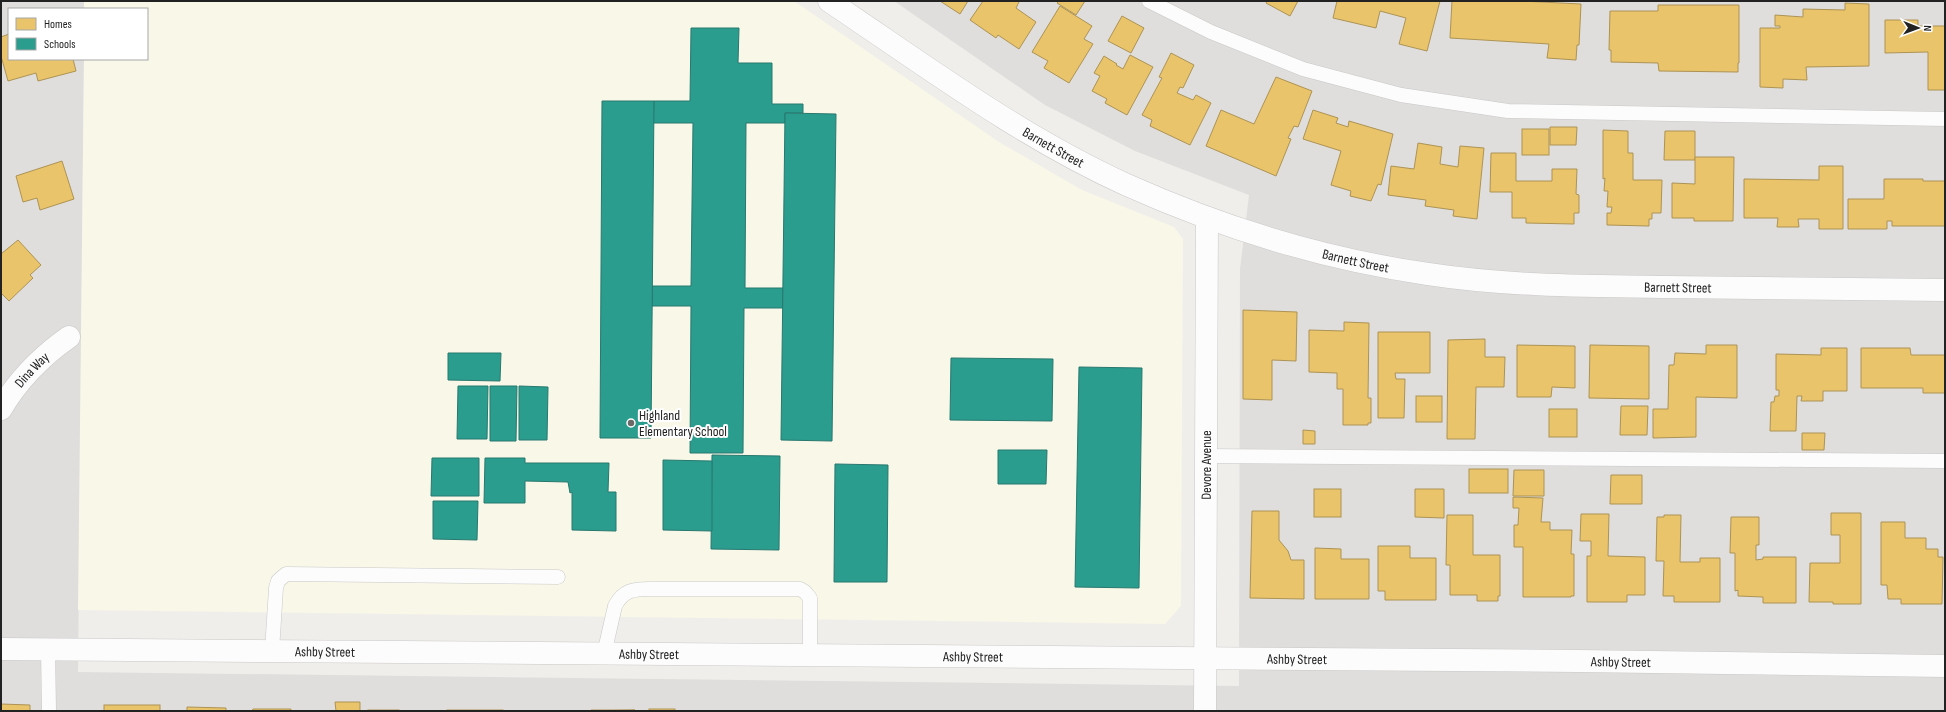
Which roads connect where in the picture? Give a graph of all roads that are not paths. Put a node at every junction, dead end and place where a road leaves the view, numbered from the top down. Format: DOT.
graph roads {
  1 [pos="829,1"];
  2 [pos="1149,1"];
  3 [pos="1945,119"];
  4 [pos="1207,218"];
  5 [pos="1945,290"];
  6 [pos="69,337"];
  7 [pos="1,410"];
  8 [pos="1206,456"];
  9 [pos="1945,461"];
  10 [pos="558,578"];
  11 [pos="1,649"];
  12 [pos="48,649"];
  13 [pos="272,651"];
  14 [pos="604,654"];
  15 [pos="810,655"];
  16 [pos="1206,658"];
  17 [pos="1945,666"];
  18 [pos="49,711"];
  19 [pos="1205,711"];
  1 -- 4 [label="street, Barnett Street"];
  2 -- 3 [label="lane"];
  4 -- 5 [label="street, Barnett Street"];
  4 -- 8 [label="street, Devore Avenue"];
  6 -- 7 [label="street, Dina Way"];
  8 -- 9 [label="lane"];
  8 -- 16 [label="street, Devore Avenue"];
  10 -- 13 [label="lane"];
  11 -- 12 [label="street, Ashby Street"];
  12 -- 13 [label="street, Ashby Street"];
  12 -- 18 [label="lane"];
  13 -- 14 [label="street, Ashby Street"];
  14 -- 15 [label="street, Ashby Street"];
  14 -- 15 [label="lane"];
  15 -- 16 [label="street, Ashby Street"];
  16 -- 17 [label="street, Ashby Street"];
  16 -- 19 [label="street, Devore Avenue"];
}
